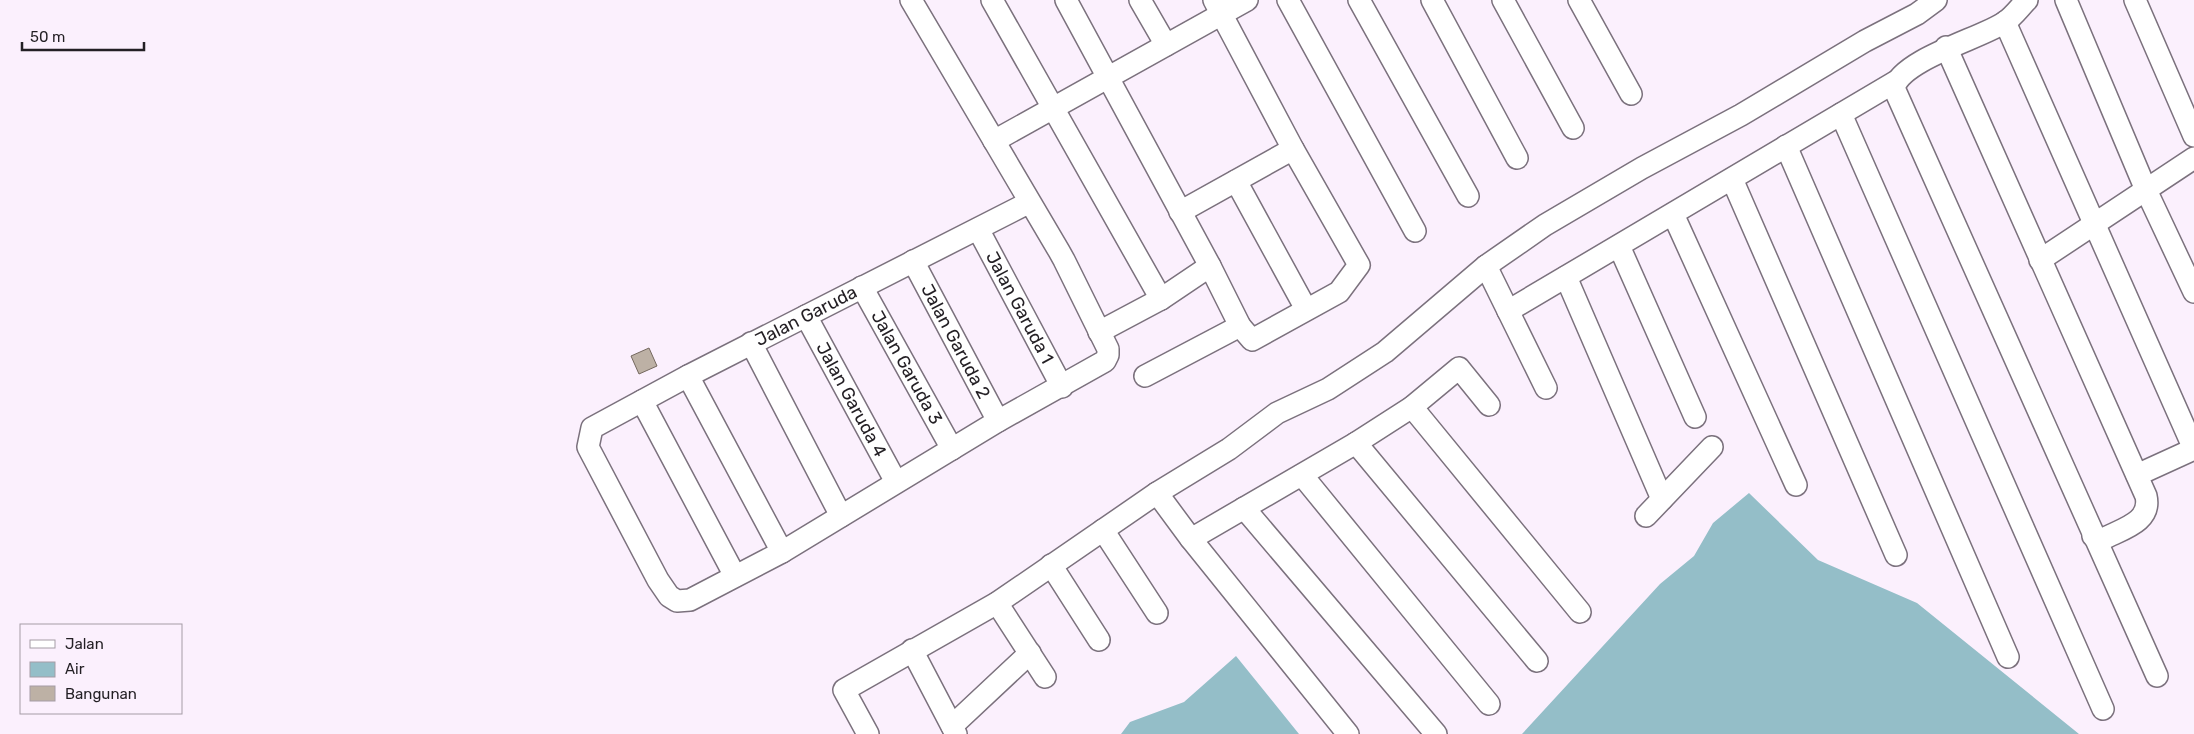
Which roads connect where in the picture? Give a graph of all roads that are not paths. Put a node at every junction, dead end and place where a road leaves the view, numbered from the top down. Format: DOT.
graph roads {
  1 [pos="911,0"];
  2 [pos="992,0"];
  3 [pos="1066,0"];
  4 [pos="1140,0"];
  5 [pos="1247,0"];
  6 [pos="1288,0"];
  7 [pos="1359,0"];
  8 [pos="1432,0"];
  9 [pos="1503,0"];
  10 [pos="1579,0"];
  11 [pos="1936,0"];
  12 [pos="2027,0"];
  13 [pos="2066,0"];
  14 [pos="2135,0"];
  15 [pos="1218,7"];
  16 [pos="2006,22"];
  17 [pos="1166,45"];
  18 [pos="1946,47"];
  19 [pos="1109,77"];
  20 [pos="1895,82"];
  21 [pos="1631,94"];
  22 [pos="1053,108"];
  23 [pos="1842,114"];
  24 [pos="1573,128"];
  25 [pos="2194,136"];
  26 [pos="994,141"];
  27 [pos="1786,146"];
  28 [pos="1293,149"];
  29 [pos="1518,158"];
  30 [pos="2194,158"];
  31 [pos="1732,179"];
  32 [pos="1236,181"];
  33 [pos="2146,190"];
  34 [pos="1468,196"];
  35 [pos="1030,202"];
  36 [pos="1180,212"];
  37 [pos="1673,214"];
  38 [pos="2095,224"];
  39 [pos="978,229"];
  40 [pos="1415,231"];
  41 [pos="1619,246"];
  42 [pos="2040,260"];
  43 [pos="913,261"];
  44 [pos="1210,266"];
  45 [pos="1486,266"];
  46 [pos="1566,278"];
  47 [pos="862,288"];
  48 [pos="2194,292"];
  49 [pos="1161,299"];
  50 [pos="1306,309"];
  51 [pos="1508,311"];
  52 [pos="806,316"];
  53 [pos="1240,326"];
  54 [pos="1099,332"];
  55 [pos="751,344"];
  56 [pos="688,376"];
  57 [pos="1145,376"];
  58 [pos="1062,387"];
  59 [pos="1546,388"];
  60 [pos="642,401"];
  61 [pos="1489,406"];
  62 [pos="1412,407"];
  63 [pos="1695,417"];
  64 [pos="998,421"];
  65 [pos="1356,443"];
  66 [pos="1712,447"];
  67 [pos="952,449"];
  68 [pos="2194,449"];
  69 [pos="1302,475"];
  70 [pos="2137,475"];
  71 [pos="896,482"];
  72 [pos="1796,485"];
  73 [pos="1157,493"];
  74 [pos="1662,499"];
  75 [pos="1244,508"];
  76 [pos="841,516"];
  77 [pos="1646,516"];
  78 [pos="1103,530"];
  79 [pos="2094,536"];
  80 [pos="1191,539"];
  81 [pos="782,552"];
  82 [pos="1896,554"];
  83 [pos="1051,565"];
  84 [pos="735,576"];
  85 [pos="997,603"];
  86 [pos="1580,612"];
  87 [pos="1157,613"];
  88 [pos="1099,640"];
  89 [pos="912,650"];
  90 [pos="1030,654"];
  91 [pos="2008,657"];
  92 [pos="1537,661"];
  93 [pos="2157,676"];
  94 [pos="1045,677"];
  95 [pos="1489,704"];
  96 [pos="2103,709"];
  97 [pos="954,730"];
  98 [pos="868,734"];
  99 [pos="1348,734"];
  100 [pos="1436,734"];
  1 -- 26 [label="street"];
  2 -- 22 [label="street"];
  3 -- 19 [label="street"];
  4 -- 17 [label="street"];
  5 -- 15 [label="street"];
  6 -- 40 [label="street"];
  7 -- 34 [label="street"];
  8 -- 29 [label="street"];
  9 -- 24 [label="street"];
  10 -- 21 [label="street"];
  11 -- 45 [label="street"];
  12 -- 16 [label="street"];
  13 -- 33 [label="street"];
  14 -- 25 [label="street"];
  15 -- 17 [label="street"];
  15 -- 28 [label="street"];
  16 -- 18 [label="street"];
  16 -- 38 [label="street"];
  17 -- 19 [label="street"];
  18 -- 20 [label="street"];
  18 -- 42 [label="street"];
  19 -- 22 [label="street"];
  19 -- 36 [label="street"];
  20 -- 23 [label="street"];
  20 -- 79 [label="street"];
  22 -- 26 [label="street"];
  22 -- 49 [label="street"];
  23 -- 27 [label="street"];
  23 -- 96 [label="street"];
  26 -- 35 [label="street"];
  27 -- 31 [label="street"];
  27 -- 91 [label="street"];
  28 -- 32 [label="street"];
  28 -- 50 [label="street"];
  30 -- 33 [label="street"];
  31 -- 37 [label="street"];
  31 -- 82 [label="street"];
  32 -- 36 [label="street"];
  32 -- 50 [label="street"];
  33 -- 38 [label="street"];
  33 -- 48 [label="street"];
  35 -- 39 [label="street, Jalan Garuda"];
  35 -- 54 [label="street"];
  36 -- 44 [label="street"];
  37 -- 41 [label="street"];
  37 -- 72 [label="street"];
  38 -- 42 [label="street"];
  38 -- 68 [label="street"];
  39 -- 43 [label="street, Jalan Garuda"];
  39 -- 58 [label="street, Jalan Garuda 1"];
  41 -- 46 [label="street"];
  41 -- 63 [label="street"];
  42 -- 70 [label="street"];
  43 -- 47 [label="street, Jalan Garuda"];
  43 -- 64 [label="street, Jalan Garuda 2"];
  44 -- 49 [label="street"];
  44 -- 53 [label="street"];
  45 -- 51 [label="street"];
  45 -- 73 [label="street"];
  46 -- 51 [label="street"];
  46 -- 74 [label="street"];
  47 -- 52 [label="street, Jalan Garuda"];
  47 -- 67 [label="street, Jalan Garuda 3"];
  49 -- 54 [label="street"];
  50 -- 53 [label="street"];
  51 -- 59 [label="street"];
  52 -- 55 [label="street, Jalan Garuda"];
  52 -- 71 [label="street, Jalan Garuda 4"];
  53 -- 57 [label="street"];
  54 -- 58 [label="street"];
  55 -- 56 [label="street, Jalan Garuda"];
  55 -- 76 [label="street"];
  56 -- 60 [label="street, Jalan Garuda"];
  56 -- 81 [label="street"];
  58 -- 64 [label="street"];
  60 -- 84 [label="street"];
  60 -- 84 [label="street, Jalan Garuda"];
  61 -- 62 [label="street"];
  62 -- 65 [label="street"];
  62 -- 86 [label="street"];
  64 -- 67 [label="street"];
  65 -- 69 [label="street"];
  65 -- 92 [label="street"];
  66 -- 74 [label="street"];
  67 -- 71 [label="street"];
  68 -- 70 [label="street"];
  69 -- 75 [label="street"];
  69 -- 95 [label="street"];
  70 -- 79 [label="street"];
  71 -- 76 [label="street"];
  73 -- 78 [label="street"];
  73 -- 80 [label="street"];
  74 -- 77 [label="street"];
  75 -- 80 [label="street"];
  75 -- 100 [label="street"];
  76 -- 81 [label="street"];
  78 -- 83 [label="street"];
  78 -- 87 [label="street"];
  79 -- 93 [label="street"];
  80 -- 99 [label="street"];
  81 -- 84 [label="street"];
  83 -- 85 [label="street"];
  83 -- 88 [label="street"];
  85 -- 89 [label="street"];
  85 -- 90 [label="street"];
  89 -- 97 [label="street"];
  89 -- 98 [label="street"];
  90 -- 94 [label="street"];
  90 -- 97 [label="street"];
}
